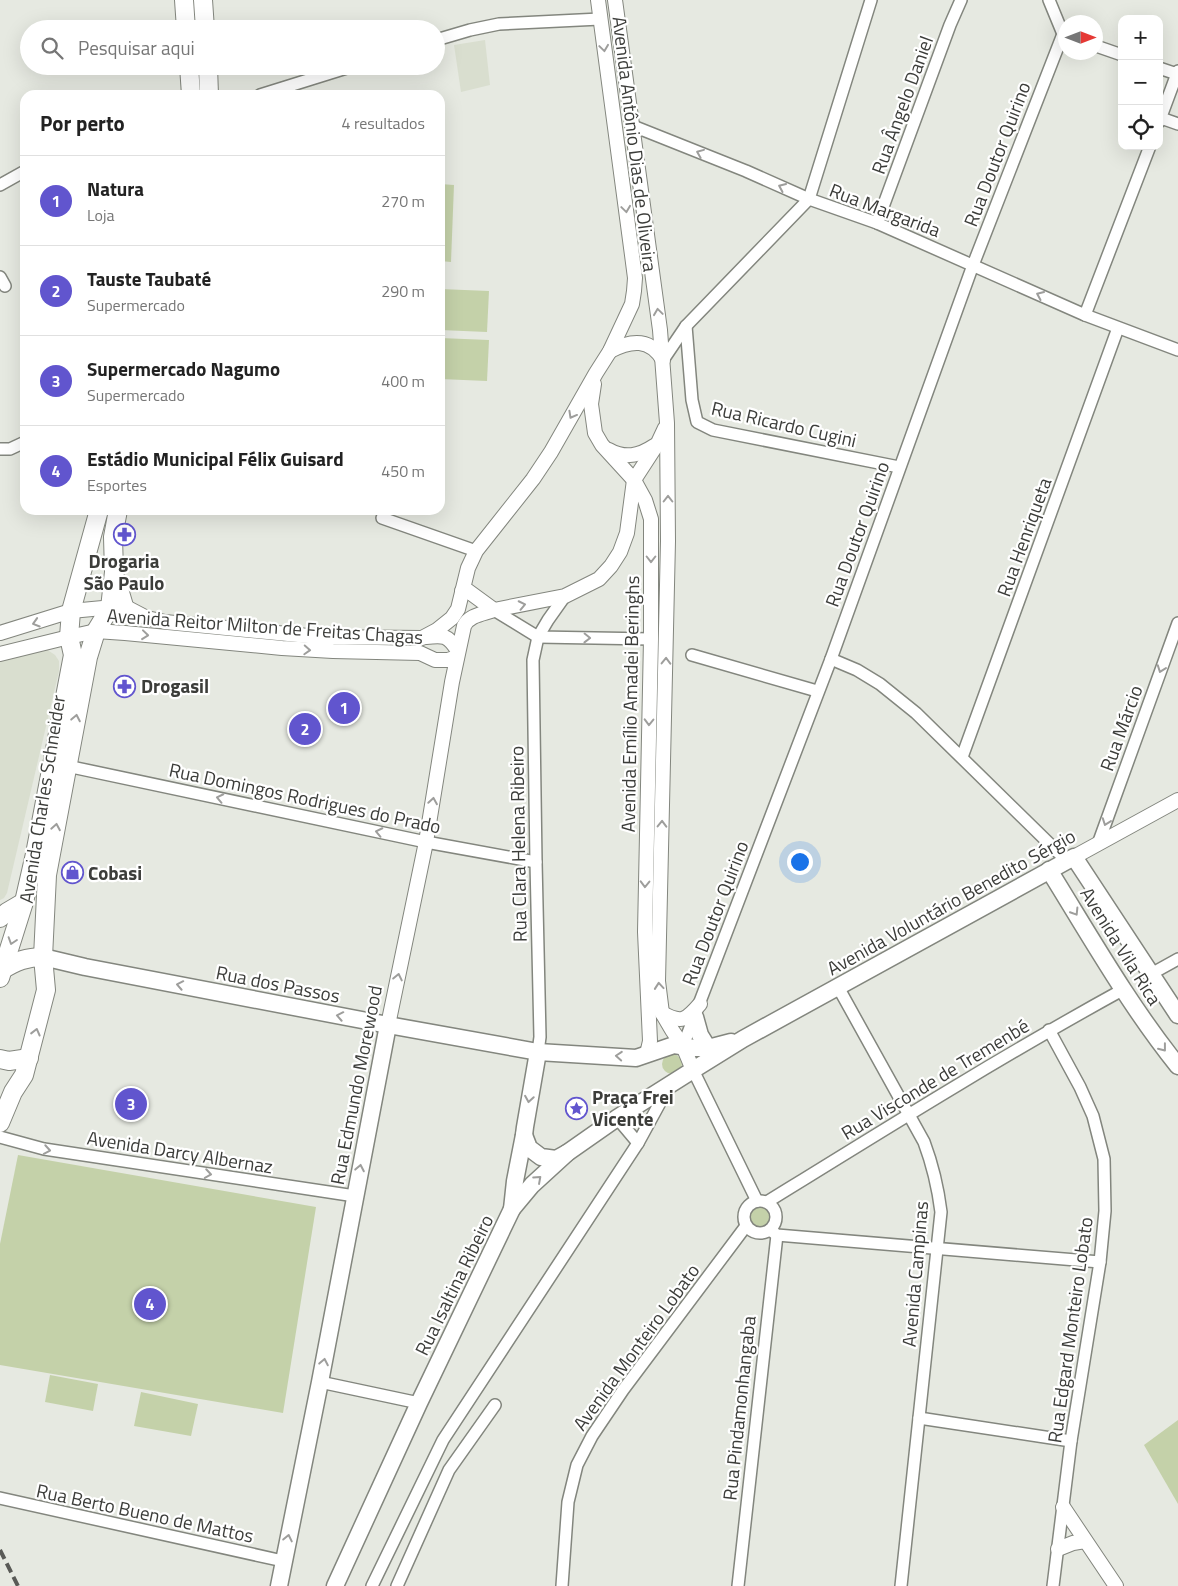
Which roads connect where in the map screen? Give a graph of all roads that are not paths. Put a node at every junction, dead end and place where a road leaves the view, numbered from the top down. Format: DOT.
graph roads {
  1 [pos="184,0"];
  2 [pos="203,0"];
  3 [pos="598,0"];
  4 [pos="615,0"];
  5 [pos="871,0"];
  6 [pos="961,0"];
  7 [pos="1050,0"];
  8 [pos="600,19"];
  9 [pos="185,20"];
  10 [pos="204,20"];
  11 [pos="1058,20"];
  12 [pos="445,37"];
  13 [pos="1103,48"];
  14 [pos="1058,50"];
  15 [pos="1118,54"];
  16 [pos="1163,69"];
  17 [pos="1177,73"];
  18 [pos="190,75"];
  19 [pos="209,75"];
  20 [pos="324,75"];
  21 [pos="191,90"];
  22 [pos="210,90"];
  23 [pos="276,90"];
  24 [pos="1163,112"];
  25 [pos="1163,121"];
  26 [pos="1178,124"];
  27 [pos="634,126"];
  28 [pos="1148,150"];
  29 [pos="20,174"];
  30 [pos="0,185"];
  31 [pos="809,199"];
  32 [pos="877,222"];
  33 [pos="973,265"];
  34 [pos="1085,315"];
  35 [pos="686,326"];
  36 [pos="1118,328"];
  37 [pos="1178,350"];
  38 [pos="610,351"];
  39 [pos="663,360"];
  40 [pos="596,373"];
  41 [pos="667,423"];
  42 [pos="658,442"];
  43 [pos="20,444"];
  44 [pos="602,445"];
  45 [pos="0,449"];
  46 [pos="899,466"];
  47 [pos="634,480"];
  48 [pos="98,515"];
  49 [pos="117,515"];
  50 [pos="382,518"];
  51 [pos="476,551"];
  52 [pos="83,569"];
  53 [pos="114,572"];
  54 [pos="462,591"];
  55 [pos="565,596"];
  56 [pos="117,607"];
  57 [pos="494,610"];
  58 [pos="71,611"];
  59 [pos="1178,623"];
  60 [pos="96,632"];
  61 [pos="0,633"];
  62 [pos="69,637"];
  63 [pos="538,637"];
  64 [pos="422,638"];
  65 [pos="651,639"];
  66 [pos="0,654"];
  67 [pos="457,654"];
  68 [pos="692,654"];
  69 [pos="831,659"];
  70 [pos="817,691"];
  71 [pos="962,757"];
  72 [pos="67,766"];
  73 [pos="1178,800"];
  74 [pos="426,842"];
  75 [pos="1098,844"];
  76 [pos="1071,859"];
  77 [pos="536,862"];
  78 [pos="1049,870"];
  79 [pos="24,902"];
  80 [pos="0,918"];
  81 [pos="43,957"];
  82 [pos="1178,958"];
  83 [pos="1,974"];
  84 [pos="1151,974"];
  85 [pos="838,988"];
  86 [pos="1124,990"];
  87 [pos="697,1010"];
  88 [pos="662,1014"];
  89 [pos="1178,1015"];
  90 [pos="388,1025"];
  91 [pos="1049,1030"];
  92 [pos="743,1039"];
  93 [pos="683,1046"];
  94 [pos="708,1048"];
  95 [pos="538,1052"];
  96 [pos="646,1054"];
  97 [pos="29,1058"];
  98 [pos="0,1059"];
  99 [pos="1178,1066"];
  100 [pos="693,1070"];
  101 [pos="669,1085"];
  102 [pos="908,1114"];
  103 [pos="617,1118"];
  104 [pos="0,1123"];
  105 [pos="524,1136"];
  106 [pos="0,1137"];
  107 [pos="638,1143"];
  108 [pos="567,1153"];
  109 [pos="355,1196"];
  110 [pos="762,1202"];
  111 [pos="512,1208"];
  112 [pos="746,1226"];
  113 [pos="774,1233"];
  114 [pos="939,1248"];
  115 [pos="1100,1262"];
  116 [pos="320,1382"];
  117 [pos="419,1403"];
  118 [pos="495,1405"];
  119 [pos="919,1418"];
  120 [pos="1071,1441"];
  121 [pos="0,1498"];
  122 [pos="1063,1507"];
  123 [pos="1085,1542"];
  124 [pos="1058,1549"];
  125 [pos="283,1561"];
  126 [pos="278,1586"];
  127 [pos="335,1586"];
  128 [pos="372,1586"];
  129 [pos="397,1586"];
  130 [pos="562,1586"];
  131 [pos="738,1586"];
  132 [pos="901,1586"];
  133 [pos="1053,1586"];
  134 [pos="1116,1586"];
  1 -- 9 [label="main road"];
  2 -- 10 [label="main road"];
  3 -- 8 [label="street, Avenida Antônio Dias de Oliveira"];
  4 -- 27 [label="street"];
  5 -- 31 [label="street"];
  6 -- 32 [label="street, Rua Ângelo Daniel"];
  7 -- 11 [label="street"];
  8 -- 12 [label="street"];
  8 -- 38 [label="street, Avenida Antônio Dias de Oliveira, one-way"];
  13 -- 15 [label="street"];
  14 -- 33 [label="street, Rua Doutor Quirino"];
  16 -- 17 [label="street"];
  17 -- 24 [label="street"];
  18 -- 21 [label="main road"];
  19 -- 22 [label="main road"];
  20 -- 23 [label="street"];
  25 -- 26 [label="street"];
  31 -- 27 [label="street, Rua Margarida, one-way"];
  39 -- 27 [label="street, one-way"];
  28 -- 34 [label="street"];
  29 -- 30 [label="street"];
  31 -- 32 [label="street, Rua Margarida"];
  31 -- 35 [label="street"];
  32 -- 33 [label="street, Rua Margarida"];
  34 -- 33 [label="street, Rua Margarida, one-way"];
  33 -- 46 [label="street, Rua Doutor Quirino"];
  34 -- 36 [label="street, Rua Margarida"];
  35 -- 39 [label="street"];
  35 -- 46 [label="street, Rua Ricardo Cugini"];
  36 -- 37 [label="street, Rua Margarida"];
  36 -- 71 [label="street, Rua Henriqueta"];
  38 -- 39 [label="street"];
  38 -- 40 [label="street, Avenida Antônio Dias de Oliveira"];
  39 -- 41 [label="street"];
  40 -- 44 [label="street, Avenida Emílio Amadei Beringhs"];
  40 -- 51 [label="street, Avenida Antônio Dias de Oliveira, one-way"];
  41 -- 42 [label="street"];
  88 -- 41 [label="street, one-way"];
  42 -- 44 [label="street"];
  42 -- 47 [label="street"];
  43 -- 45 [label="street"];
  44 -- 47 [label="street, Avenida Emílio Amadei Beringhs"];
  46 -- 69 [label="street, Rua Doutor Quirino"];
  47 -- 55 [label="street"];
  47 -- 65 [label="street, Avenida Emílio Amadei Beringhs, one-way"];
  48 -- 52 [label="main road, Avenida Charles Schneider"];
  49 -- 53 [label="main road, Avenida Charles Schneider"];
  50 -- 51 [label="street"];
  51 -- 54 [label="street, Avenida Reitor Milton de Freitas Chagas"];
  52 -- 53 [label="main road"];
  52 -- 58 [label="main road, Avenida Charles Schneider"];
  53 -- 56 [label="main road, Avenida Charles Schneider"];
  54 -- 57 [label="street"];
  54 -- 64 [label="street, Avenida Reitor Milton de Freitas Chagas"];
  57 -- 55 [label="street, one-way"];
  55 -- 63 [label="street, Rua Clara Helena Ribeiro"];
  56 -- 58 [label="street"];
  56 -- 60 [label="main road, Avenida Charles Schneider"];
  56 -- 64 [label="street, Avenida Reitor Milton de Freitas Chagas"];
  57 -- 63 [label="street"];
  57 -- 67 [label="street, Rua Edmundo Morewood"];
  58 -- 61 [label="street, one-way"];
  58 -- 62 [label="main road, Avenida Charles Schneider"];
  59 -- 75 [label="street, Rua Márcio, one-way"];
  60 -- 62 [label="street, Avenida Reitor Milton de Freitas Chagas"];
  60 -- 67 [label="street, Avenida Reitor Milton de Freitas Chagas, one-way"];
  72 -- 60 [label="main road, Avenida Charles Schneider, one-way"];
  62 -- 66 [label="street, Avenida Reitor Milton de Freitas Chagas"];
  62 -- 79 [label="main road, Avenida Charles Schneider"];
  63 -- 65 [label="street, one-way"];
  63 -- 77 [label="street, Rua Clara Helena Ribeiro"];
  64 -- 67 [label="street"];
  65 -- 96 [label="street, Avenida Emílio Amadei Beringhs, one-way"];
  74 -- 67 [label="street, Rua Edmundo Morewood, one-way"];
  68 -- 70 [label="street"];
  69 -- 70 [label="street, Rua Doutor Quirino"];
  69 -- 71 [label="street"];
  70 -- 87 [label="street, Rua Doutor Quirino"];
  71 -- 76 [label="street"];
  74 -- 72 [label="street, Rua Domingos Rodrigues do Prado, one-way"];
  81 -- 72 [label="main road, Avenida Charles Schneider, one-way"];
  73 -- 75 [label="street, Avenida Voluntário Benedito Sérgio"];
  74 -- 77 [label="street, Rua Domingos Rodrigues do Prado"];
  90 -- 74 [label="street, Rua Edmundo Morewood, one-way"];
  75 -- 76 [label="street, Avenida Voluntário Benedito Sérgio"];
  76 -- 78 [label="main road, Avenida Voluntário Benedito Sérgio"];
  76 -- 84 [label="main road, Avenida Vila Rica"];
  77 -- 95 [label="street, Rua Clara Helena Ribeiro"];
  78 -- 85 [label="main road, Avenida Voluntário Benedito Sérgio"];
  78 -- 86 [label="main road, Avenida Vila Rica, one-way"];
  79 -- 80 [label="main road"];
  79 -- 83 [label="main road, Avenida Charles Schneider, one-way"];
  81 -- 83 [label="main road"];
  90 -- 81 [label="main road, Rua dos Passos, one-way"];
  97 -- 81 [label="main road, Avenida Charles Schneider, one-way"];
  82 -- 84 [label="street"];
  84 -- 89 [label="main road, Avenida Vila Rica"];
  85 -- 92 [label="main road, Avenida Voluntário Benedito Sérgio"];
  85 -- 102 [label="street, Avenida Campinas"];
  86 -- 91 [label="street, Rua Visconde de Tremenbé"];
  86 -- 99 [label="main road, Avenida Vila Rica, one-way"];
  87 -- 88 [label="street"];
  87 -- 93 [label="street, Rua Doutor Quirino"];
  87 -- 94 [label="main road"];
  88 -- 93 [label="street, Rua Pindamonhangaba"];
  90 -- 95 [label="main road, Rua dos Passos"];
  109 -- 90 [label="main road, Rua Edmundo Morewood, one-way"];
  91 -- 102 [label="street, Rua Visconde de Tremenbé"];
  91 -- 115 [label="street, Rua Edgard Monteiro Lobato"];
  92 -- 94 [label="main road, Avenida Voluntário Benedito Sérgio"];
  92 -- 100 [label="main road, Avenida Voluntário Benedito Sérgio"];
  93 -- 94 [label="main road, Avenida Voluntário Benedito Sérgio"];
  93 -- 96 [label="main road, Rua dos Passos"];
  93 -- 100 [label="street, Rua Pindamonhangaba"];
  96 -- 95 [label="main road, Rua dos Passos, one-way"];
  95 -- 105 [label="main road, one-way"];
  97 -- 98 [label="main road"];
  97 -- 104 [label="main road, Avenida Charles Schneider"];
  100 -- 101 [label="main road, Rua Isaltina Ribeiro"];
  100 -- 110 [label="street, Rua Pindamonhangaba"];
  101 -- 103 [label="main road, Rua Isaltina Ribeiro"];
  101 -- 107 [label="street"];
  102 -- 110 [label="street, Rua Visconde de Tremenbé"];
  102 -- 114 [label="street, Avenida Campinas"];
  103 -- 107 [label="street"];
  103 -- 108 [label="main road, Rua Isaltina Ribeiro"];
  105 -- 108 [label="main road"];
  105 -- 111 [label="main road"];
  106 -- 109 [label="street, Avenida Darcy Albernaz, one-way"];
  107 -- 128 [label="street"];
  111 -- 108 [label="main road, Rua Isaltina Ribeiro, one-way"];
  116 -- 109 [label="main road, Rua Edmundo Morewood, one-way"];
  110 -- 112 [label="street"];
  110 -- 113 [label="street, Rua Pindamonhangaba"];
  111 -- 117 [label="main road, Rua Isaltina Ribeiro"];
  112 -- 113 [label="street"];
  112 -- 130 [label="street, Avenida Monteiro Lobato"];
  113 -- 114 [label="street"];
  113 -- 131 [label="street, Rua Pindamonhangaba"];
  114 -- 115 [label="street"];
  114 -- 119 [label="street, Avenida Campinas"];
  115 -- 120 [label="street, Rua Edgard Monteiro Lobato"];
  116 -- 117 [label="street"];
  125 -- 116 [label="main road, Rua Edmundo Morewood, one-way"];
  117 -- 127 [label="main road, Rua Isaltina Ribeiro"];
  118 -- 129 [label="street"];
  119 -- 120 [label="street"];
  119 -- 132 [label="street, Avenida Campinas"];
  120 -- 122 [label="street, Rua Edgard Monteiro Lobato"];
  121 -- 125 [label="street, Rua Berto Bueno de Mattos"];
  122 -- 123 [label="street"];
  122 -- 124 [label="street, Rua Edgard Monteiro Lobato"];
  123 -- 124 [label="street"];
  123 -- 134 [label="street"];
  124 -- 133 [label="street, Rua Edgard Monteiro Lobato"];
  125 -- 126 [label="main road, Rua Edmundo Morewood"];
}
